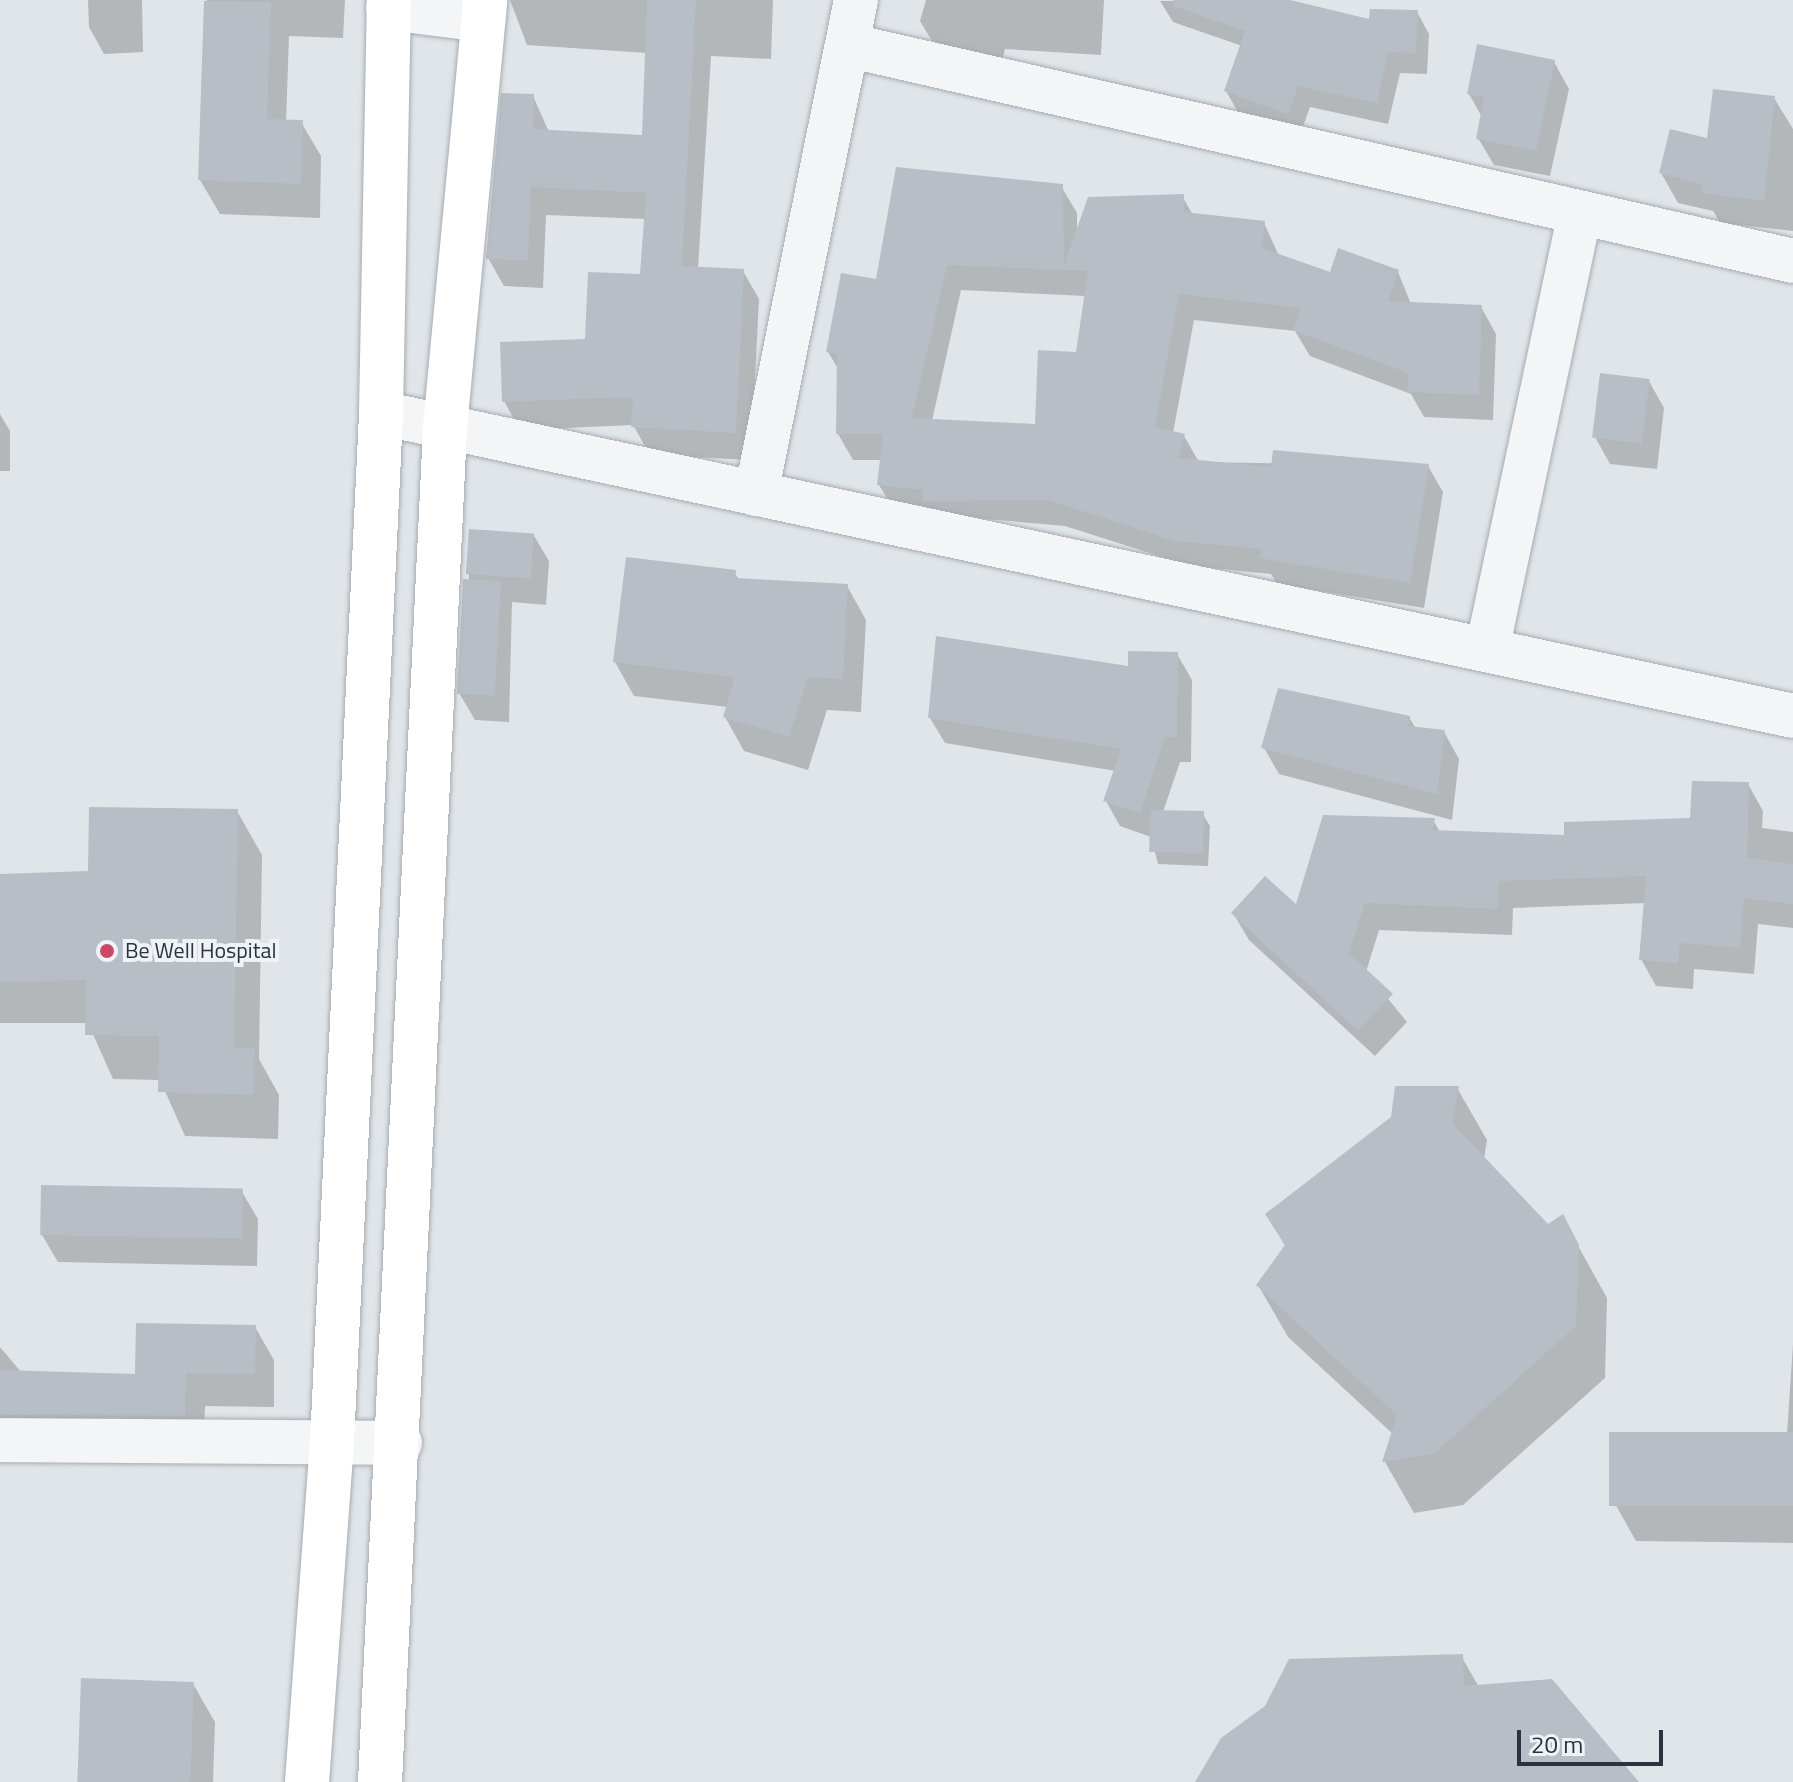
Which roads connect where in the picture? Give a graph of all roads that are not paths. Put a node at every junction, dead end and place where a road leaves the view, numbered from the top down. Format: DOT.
graph roads {
  1 [pos="856,0"];
  2 [pos="389,4"];
  3 [pos="484,10"];
  4 [pos="847,45"];
  5 [pos="1580,214"];
  6 [pos="1793,261"];
  7 [pos="381,413"];
  8 [pos="445,427"];
  9 [pos="756,494"];
  10 [pos="1487,650"];
  11 [pos="1793,716"];
  12 [pos="0,1440"];
  13 [pos="332,1442"];
  14 [pos="400,1443"];
  15 [pos="307,1782"];
  16 [pos="380,1782"];
  1 -- 4 [label="street"];
  2 -- 3 [label="street"];
  2 -- 7 [label="main road"];
  3 -- 8 [label="main road"];
  4 -- 5 [label="street"];
  4 -- 9 [label="street"];
  5 -- 6 [label="street"];
  5 -- 10 [label="street"];
  7 -- 8 [label="street"];
  7 -- 13 [label="main road"];
  8 -- 9 [label="street"];
  8 -- 14 [label="main road"];
  9 -- 10 [label="street"];
  10 -- 11 [label="street"];
  12 -- 13 [label="street"];
  13 -- 14 [label="street"];
  13 -- 15 [label="main road"];
  14 -- 16 [label="main road"];
}
